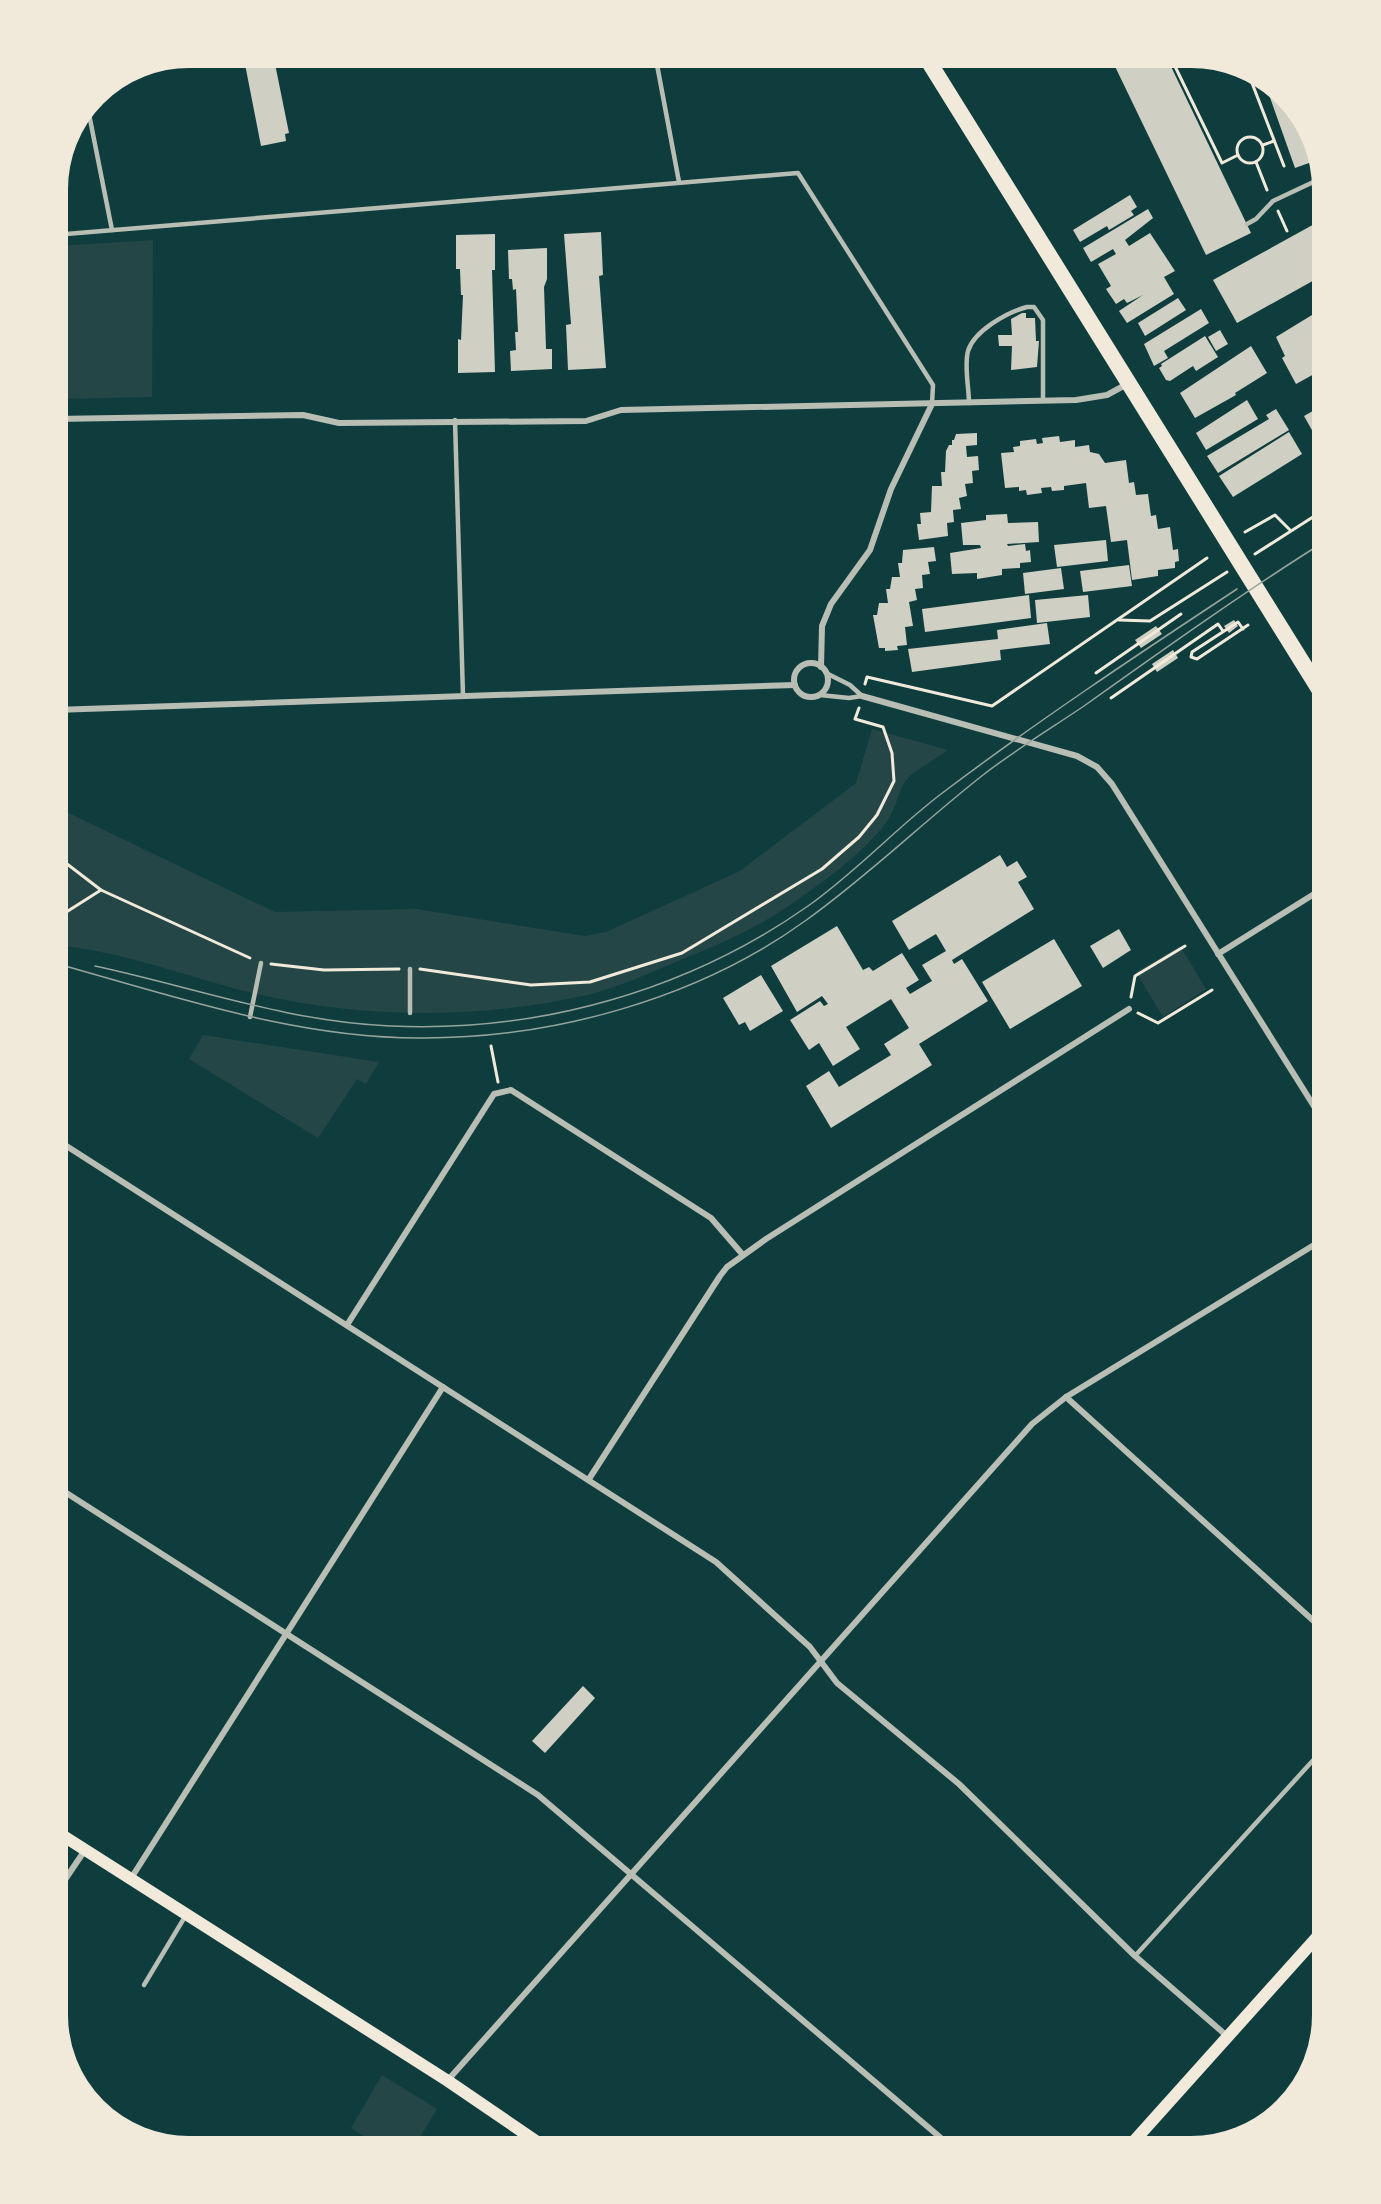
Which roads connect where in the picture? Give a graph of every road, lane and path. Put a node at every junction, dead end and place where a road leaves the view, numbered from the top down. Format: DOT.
graph roads {
  1 [pos="657,65"];
  2 [pos="931,65"];
  3 [pos="1174,65"];
  4 [pos="1249,79"];
  5 [pos="89,116"];
  6 [pos="1274,141"];
  7 [pos="1263,145"];
  8 [pos="1238,155"];
  9 [pos="1256,162"];
  10 [pos="1284,166"];
  11 [pos="1315,181"];
  12 [pos="679,182"];
  13 [pos="1267,190"];
  14 [pos="1278,212"];
  15 [pos="1247,224"];
  16 [pos="112,230"];
  17 [pos="1287,231"];
  18 [pos="65,234"];
  19 [pos="1130,383"];
  20 [pos="1043,401"];
  21 [pos="969,403"];
  22 [pos="932,404"];
  23 [pos="65,419"];
  24 [pos="455,420"];
  25 [pos="1290,530"];
  26 [pos="1245,532"];
  27 [pos="1207,558"];
  28 [pos="1181,614"];
  29 [pos="1117,620"];
  30 [pos="1150,621"];
  31 [pos="1248,626"];
  32 [pos="1243,629"];
  33 [pos="1223,632"];
  34 [pos="821,667"];
  35 [pos="1096,673"];
  36 [pos="826,674"];
  37 [pos="866,681"];
  38 [pos="795,685"];
  39 [pos="1316,685"];
  40 [pos="820,695"];
  41 [pos="464,696"];
  42 [pos="862,696"];
  43 [pos="1111,698"];
  44 [pos="65,710"];
  45 [pos="858,713"];
  46 [pos="65,862"];
  47 [pos="101,890"];
  48 [pos="1316,893"];
  49 [pos="65,913"];
  50 [pos="1185,946"];
  51 [pos="1218,954"];
  52 [pos="261,963"];
  53 [pos="410,969"];
  54 [pos="1212,990"];
  55 [pos="1129,1009"];
  56 [pos="410,1013"];
  57 [pos="250,1017"];
  58 [pos="491,1046"];
  59 [pos="499,1091"];
  60 [pos="1316,1110"];
  61 [pos="64,1145"];
  62 [pos="1316,1244"];
  63 [pos="743,1255"];
  64 [pos="347,1325"];
  65 [pos="443,1387"];
  66 [pos="1066,1397"];
  67 [pos="589,1479"];
  68 [pos="64,1492"];
  69 [pos="1316,1623"];
  70 [pos="288,1634"];
  71 [pos="820,1662"];
  72 [pos="1316,1757"];
  73 [pos="64,1837"];
  74 [pos="85,1850"];
  75 [pos="630,1875"];
  76 [pos="130,1880"];
  77 [pos="64,1881"];
  78 [pos="186,1915"];
  79 [pos="1316,1938"];
  80 [pos="1135,1956"];
  81 [pos="144,1985"];
  82 [pos="1228,2037"];
  83 [pos="448,2081"];
  84 [pos="533,2139"];
  85 [pos="943,2140"];
  86 [pos="1135,2140"];
  1 -- 12 [label="lane"];
  2 -- 19 [label="highway"];
  3 -- 8 [label="path"];
  4 -- 6 [label="path"];
  5 -- 16 [label="lane"];
  6 -- 7 [label="path"];
  6 -- 10 [label="path"];
  7 -- 8 [label="path"];
  7 -- 9 [label="path"];
  8 -- 9 [label="path"];
  9 -- 13 [label="path"];
  11 -- 15 [label="lane"];
  12 -- 16 [label="lane"];
  12 -- 22 [label="lane"];
  14 -- 17 [label="path"];
  16 -- 18 [label="lane"];
  19 -- 20 [label="street"];
  19 -- 39 [label="highway"];
  20 -- 21 [label="street"];
  20 -- 21 [label="lane"];
  21 -- 22 [label="street"];
  22 -- 24 [label="street"];
  22 -- 34 [label="street"];
  23 -- 24 [label="street"];
  24 -- 41 [label="lane"];
  25 -- 26 [label="path"];
  27 -- 29 [label="path"];
  28 -- 35 [label="path"];
  29 -- 30 [label="path"];
  29 -- 37 [label="path"];
  31 -- 32 [label="path"];
  32 -- 33 [label="path"];
  32 -- 33 [label="path"];
  33 -- 43 [label="path"];
  34 -- 36 [label="street"];
  34 -- 38 [label="street"];
  36 -- 40 [label="street"];
  36 -- 42 [label="lane"];
  38 -- 40 [label="street"];
  38 -- 41 [label="street"];
  40 -- 42 [label="lane"];
  41 -- 44 [label="street"];
  42 -- 51 [label="street"];
  45 -- 53 [label="path"];
  46 -- 47 [label="path"];
  47 -- 49 [label="path"];
  47 -- 52 [label="path"];
  48 -- 51 [label="street"];
  50 -- 55 [label="path"];
  51 -- 60 [label="street"];
  52 -- 53 [label="path"];
  52 -- 57 [label="lane"];
  53 -- 56 [label="lane"];
  54 -- 55 [label="path"];
  55 -- 63 [label="street"];
  58 -- 59 [label="path"];
  59 -- 63 [label="street"];
  59 -- 64 [label="street"];
  61 -- 64 [label="street"];
  62 -- 66 [label="street"];
  63 -- 67 [label="street"];
  64 -- 65 [label="street"];
  65 -- 67 [label="street"];
  65 -- 70 [label="street"];
  66 -- 69 [label="street"];
  66 -- 71 [label="street"];
  67 -- 71 [label="street"];
  68 -- 70 [label="street"];
  70 -- 75 [label="street"];
  70 -- 76 [label="street"];
  71 -- 75 [label="street"];
  71 -- 80 [label="street"];
  72 -- 80 [label="lane"];
  73 -- 74 [label="main road"];
  74 -- 76 [label="main road"];
  74 -- 77 [label="street"];
  75 -- 83 [label="street"];
  75 -- 85 [label="street"];
  76 -- 78 [label="main road"];
  78 -- 81 [label="lane"];
  78 -- 83 [label="main road"];
  79 -- 82 [label="main road"];
  80 -- 82 [label="street"];
  82 -- 86 [label="main road"];
  83 -- 84 [label="main road"];
}
